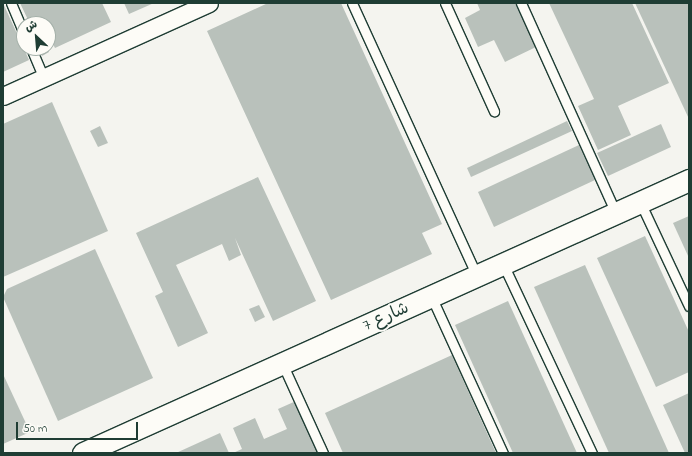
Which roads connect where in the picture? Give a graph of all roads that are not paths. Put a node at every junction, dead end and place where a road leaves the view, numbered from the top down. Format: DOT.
graph roads {
  1 [pos="10,3"];
  2 [pos="209,3"];
  3 [pos="352,3"];
  4 [pos="445,3"];
  5 [pos="521,3"];
  6 [pos="16,16"];
  7 [pos="34,56"];
  8 [pos="44,78"];
  9 [pos="3,96"];
  10 [pos="494,111"];
  11 [pos="689,180"];
  12 [pos="640,202"];
  13 [pos="616,213"];
  14 [pos="503,264"];
  15 [pos="477,276"];
  16 [pos="431,296"];
  17 [pos="689,306"];
  18 [pos="282,364"];
  19 [pos="83,453"];
  20 [pos="323,453"];
  21 [pos="503,453"];
  22 [pos="592,453"];
  1 -- 6 [label="lane"];
  2 -- 8 [label="street"];
  3 -- 15 [label="lane"];
  4 -- 10 [label="lane"];
  5 -- 13 [label="lane"];
  7 -- 8 [label="lane"];
  8 -- 9 [label="street"];
  11 -- 12 [label="street, شارع 7"];
  12 -- 13 [label="street, شارع 7"];
  12 -- 17 [label="lane"];
  13 -- 14 [label="street, شارع 7"];
  14 -- 15 [label="street, شارع 7"];
  14 -- 22 [label="lane"];
  15 -- 16 [label="street, شارع 7"];
  16 -- 18 [label="street, شارع 7"];
  16 -- 21 [label="lane"];
  18 -- 19 [label="street, شارع 7"];
  18 -- 20 [label="lane"];
}
